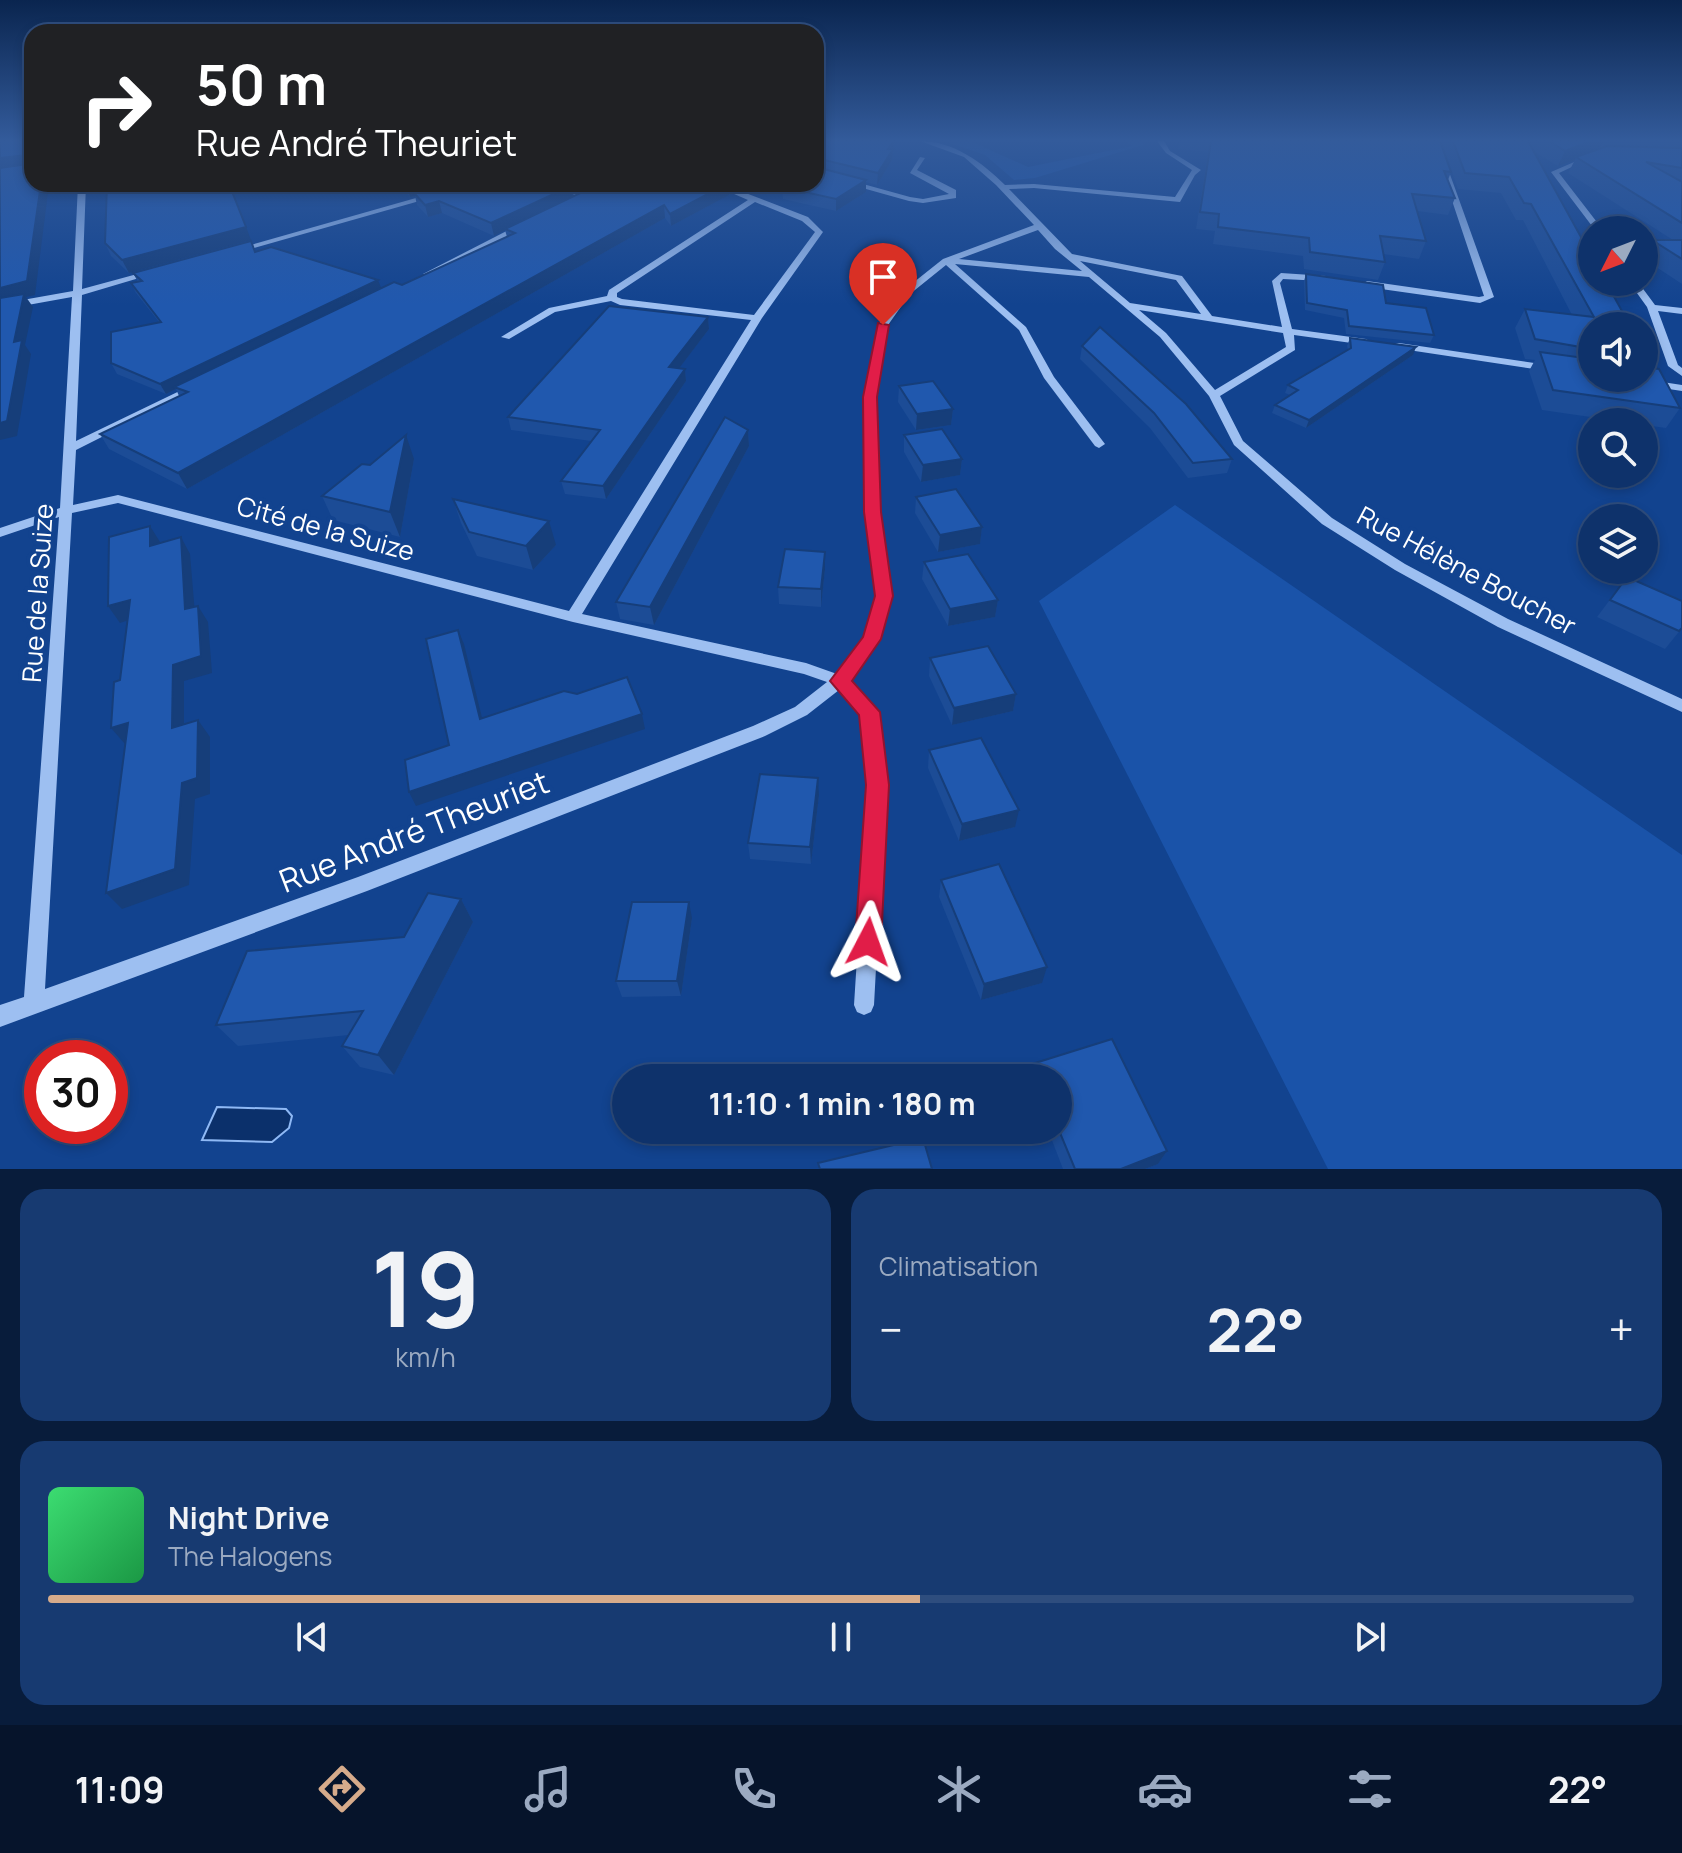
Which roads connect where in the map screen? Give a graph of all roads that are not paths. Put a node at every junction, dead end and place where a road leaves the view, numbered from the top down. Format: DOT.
graph roads {
  1 [pos="82,196"];
  2 [pos="433,196"];
  3 [pos="586,196"];
  4 [pos="745,196"];
  5 [pos="897,196"];
  6 [pos="953,196"];
  7 [pos="1009,196"];
  8 [pos="1132,196"];
  9 [pos="1180,196"];
  10 [pos="1454,196"];
  11 [pos="1573,196"];
  12 [pos="754,199"];
  13 [pos="572,202"];
  14 [pos="1588,216"];
  15 [pos="532,222"];
  16 [pos="1037,227"];
  17 [pos="225,253"];
  18 [pos="1069,257"];
  19 [pos="946,261"];
  20 [pos="164,270"];
  21 [pos="1091,275"];
  22 [pos="413,281"];
  23 [pos="1341,281"];
  24 [pos="1356,283"];
  25 [pos="78,293"];
  26 [pos="1644,296"];
  27 [pos="612,298"];
  28 [pos="1127,305"];
  29 [pos="0,307"];
  30 [pos="1652,307"];
  31 [pos="1682,311"];
  32 [pos="757,318"];
  33 [pos="1209,318"];
  34 [pos="1288,331"];
  35 [pos="506,337"];
  36 [pos="1564,370"];
  37 [pos="1682,373"];
  38 [pos="210,381"];
  39 [pos="1658,384"];
  40 [pos="1682,388"];
  41 [pos="1214,395"];
  42 [pos="1099,444"];
  43 [pos="70,448"];
  44 [pos="66,510"];
  45 [pos="0,533"];
  46 [pos="573,617"];
  47 [pos="840,681"];
  48 [pos="1682,706"];
  49 [pos="34,1004"];
  50 [pos="864,1005"];
  51 [pos="0,1016"];
  1 -- 25 [label="street, Rue de la Suize"];
  2 -- 17 [label="street"];
  3 -- 13 [label="street"];
  4 -- 12 [label="street"];
  5 -- 6 [label="street"];
  7 -- 16 [label="street, Rue Hélène Boucher"];
  8 -- 9 [label="street"];
  10 -- 24 [label="street"];
  11 -- 14 [label="street"];
  12 -- 27 [label="street"];
  12 -- 32 [label="street"];
  15 -- 22 [label="street"];
  16 -- 18 [label="street, Rue Hélène Boucher"];
  16 -- 19 [label="street, Rue André Theuriet"];
  18 -- 21 [label="street, Rue Hélène Boucher"];
  18 -- 33 [label="street"];
  19 -- 21 [label="street"];
  19 -- 42 [label="street"];
  19 -- 47 [label="street, Rue André Theuriet"];
  20 -- 25 [label="street"];
  21 -- 28 [label="street, Rue Hélène Boucher"];
  23 -- 34 [label="street"];
  25 -- 29 [label="street"];
  25 -- 43 [label="street, Rue de la Suize"];
  26 -- 30 [label="street"];
  27 -- 32 [label="street"];
  27 -- 35 [label="street"];
  28 -- 33 [label="street"];
  28 -- 41 [label="street, Rue Hélène Boucher"];
  30 -- 31 [label="street"];
  30 -- 37 [label="street"];
  32 -- 46 [label="street"];
  33 -- 34 [label="street"];
  34 -- 36 [label="street"];
  34 -- 41 [label="street"];
  38 -- 43 [label="street"];
  39 -- 40 [label="street"];
  41 -- 48 [label="street, Rue Hélène Boucher"];
  43 -- 44 [label="street, Rue de la Suize"];
  44 -- 45 [label="street, Cité de la Suize"];
  44 -- 46 [label="street, Cité de la Suize"];
  44 -- 49 [label="street, Rue de la Suize"];
  46 -- 47 [label="street, Cité de la Suize"];
  47 -- 49 [label="street, Rue André Theuriet"];
  47 -- 50 [label="street"];
  49 -- 51 [label="street, Rue André Theuriet"];
}
